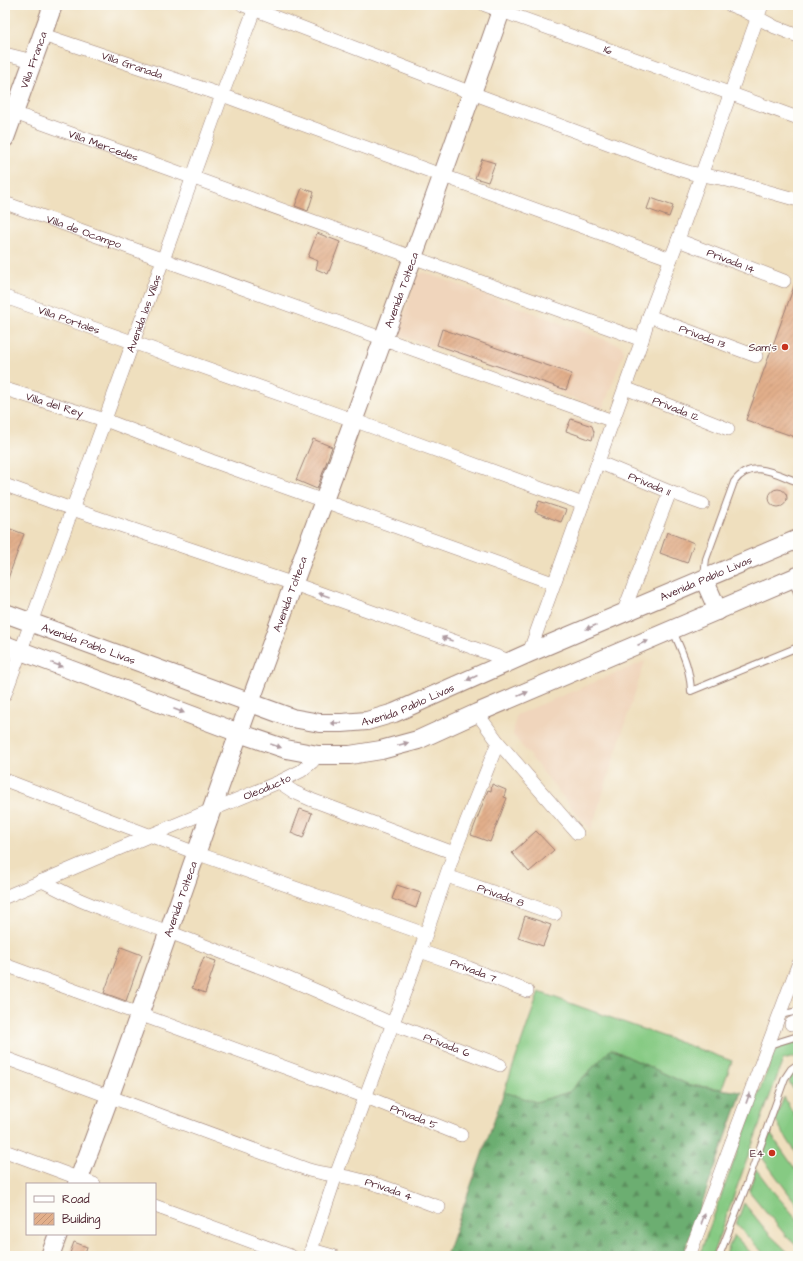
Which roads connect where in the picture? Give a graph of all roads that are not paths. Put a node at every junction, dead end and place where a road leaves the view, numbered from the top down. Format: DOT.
graph roads {
  1 [pos="53,5"];
  2 [pos="730,5"];
  3 [pos="762,5"];
  4 [pos="251,6"];
  5 [pos="497,7"];
  6 [pos="758,18"];
  7 [pos="43,35"];
  8 [pos="798,36"];
  9 [pos="5,54"];
  10 [pos="33,61"];
  11 [pos="472,93"];
  12 [pos="730,94"];
  13 [pos="222,95"];
  14 [pos="14,113"];
  15 [pos="798,118"];
  16 [pos="6,133"];
  17 [pos="702,174"];
  18 [pos="442,176"];
  19 [pos="192,177"];
  20 [pos="798,200"];
  21 [pos="5,203"];
  22 [pos="678,240"];
  23 [pos="413,257"];
  24 [pos="671,259"];
  25 [pos="163,260"];
  26 [pos="784,281"];
  27 [pos="5,297"];
  28 [pos="649,316"];
  29 [pos="383,338"];
  30 [pos="642,340"];
  31 [pos="133,343"];
  32 [pos="756,356"];
  33 [pos="625,388"];
  34 [pos="5,389"];
  35 [pos="105,420"];
  36 [pos="353,420"];
  37 [pos="613,421"];
  38 [pos="728,429"];
  39 [pos="598,462"];
  40 [pos="798,482"];
  41 [pos="5,485"];
  42 [pos="670,492"];
  43 [pos="324,501"];
  44 [pos="583,504"];
  45 [pos="703,504"];
  46 [pos="72,509"];
  47 [pos="798,539"];
  48 [pos="704,579"];
  49 [pos="553,583"];
  50 [pos="796,583"];
  51 [pos="294,584"];
  52 [pos="718,611"];
  53 [pos="5,613"];
  54 [pos="624,613"];
  55 [pos="31,623"];
  56 [pos="673,631"];
  57 [pos="798,647"];
  58 [pos="13,648"];
  59 [pos="529,653"];
  60 [pos="510,661"];
  61 [pos="5,691"];
  62 [pos="250,703"];
  63 [pos="477,713"];
  64 [pos="239,733"];
  65 [pos="498,742"];
  66 [pos="318,755"];
  67 [pos="5,780"];
  68 [pos="279,782"];
  69 [pos="211,811"];
  70 [pos="577,833"];
  71 [pos="151,835"];
  72 [pos="196,853"];
  73 [pos="454,853"];
  74 [pos="447,876"];
  75 [pos="42,881"];
  76 [pos="5,897"];
  77 [pos="555,914"];
  78 [pos="169,932"];
  79 [pos="425,934"];
  80 [pos="420,951"];
  81 [pos="5,965"];
  82 [pos="798,966"];
  83 [pos="527,991"];
  84 [pos="798,1011"];
  85 [pos="139,1014"];
  86 [pos="780,1015"];
  87 [pos="393,1024"];
  88 [pos="798,1036"];
  89 [pos="767,1046"];
  90 [pos="5,1058"];
  91 [pos="798,1064"];
  92 [pos="500,1065"];
  93 [pos="109,1096"];
  94 [pos="366,1098"];
  95 [pos="461,1135"];
  96 [pos="5,1151"];
  97 [pos="336,1175"];
  98 [pos="83,1182"];
  99 [pos="156,1206"];
  100 [pos="439,1207"];
  101 [pos="58,1235"];
  102 [pos="311,1253"];
  103 [pos="50,1256"];
  104 [pos="291,1256"];
  105 [pos="333,1256"];
  106 [pos="689,1256"];
  107 [pos="719,1256"];
  1 -- 7 [label="main road, Villa Franca"];
  2 -- 6 [label="street"];
  3 -- 6 [label="street"];
  4 -- 11 [label="street"];
  4 -- 13 [label="street, Avenida las Villas"];
  5 -- 11 [label="main road, Avenida Tolteca"];
  5 -- 12 [label="street, 16"];
  6 -- 8 [label="street"];
  6 -- 12 [label="street"];
  7 -- 10 [label="main road, Villa Franca"];
  7 -- 13 [label="street, Villa Granada"];
  9 -- 10 [label="street"];
  10 -- 14 [label="main road, Villa Franca"];
  11 -- 17 [label="street"];
  11 -- 18 [label="main road, Avenida Tolteca"];
  12 -- 15 [label="street, 16"];
  12 -- 17 [label="street"];
  13 -- 18 [label="street, Villa Granada"];
  13 -- 19 [label="street, Avenida las Villas"];
  14 -- 16 [label="main road, Villa Franca"];
  14 -- 19 [label="street, Villa Mercedes"];
  17 -- 20 [label="street"];
  17 -- 22 [label="street"];
  18 -- 23 [label="main road, Avenida Tolteca"];
  18 -- 24 [label="street, Villa Granada"];
  19 -- 23 [label="street, Villa Mercedes"];
  19 -- 25 [label="street, Avenida las Villas"];
  21 -- 25 [label="street, Villa de Ocampo"];
  22 -- 24 [label="street"];
  22 -- 26 [label="street, Privada 14"];
  23 -- 29 [label="main road, Avenida Tolteca"];
  23 -- 30 [label="street, Villa Mercedes"];
  24 -- 28 [label="street"];
  25 -- 29 [label="street, Villa de Ocampo"];
  25 -- 31 [label="street, Avenida las Villas"];
  27 -- 31 [label="street, Villa Portales"];
  28 -- 30 [label="street"];
  28 -- 32 [label="street, Privada 13"];
  29 -- 36 [label="main road, Avenida Tolteca"];
  29 -- 37 [label="street, Villa de Ocampo"];
  30 -- 33 [label="street"];
  31 -- 35 [label="street, Avenida las Villas"];
  31 -- 36 [label="street, Villa Portales"];
  33 -- 37 [label="street"];
  33 -- 38 [label="street, Privada 12"];
  34 -- 35 [label="street, Villa del Rey"];
  35 -- 43 [label="street, Villa del Rey"];
  35 -- 46 [label="street, Avenida las Villas"];
  36 -- 43 [label="main road, Avenida Tolteca"];
  36 -- 44 [label="street, Villa Portales"];
  37 -- 39 [label="street"];
  39 -- 42 [label="street, Privada 11"];
  39 -- 44 [label="street"];
  40 -- 48 [label="lane"];
  41 -- 46 [label="street"];
  42 -- 45 [label="street, Privada 11"];
  42 -- 54 [label="street"];
  43 -- 49 [label="street, Villa del Rey"];
  43 -- 51 [label="main road, Avenida Tolteca"];
  44 -- 49 [label="street"];
  46 -- 51 [label="street"];
  46 -- 55 [label="street, Avenida las Villas"];
  47 -- 48 [label="main road, Avenida Pablo Livas"];
  48 -- 52 [label="main road"];
  48 -- 54 [label="main road, Avenida Pablo Livas"];
  49 -- 59 [label="street"];
  50 -- 52 [label="main road"];
  60 -- 51 [label="street, one-way"];
  51 -- 62 [label="main road, Avenida Tolteca"];
  52 -- 56 [label="main road"];
  53 -- 55 [label="main road, Avenida Pablo Livas"];
  54 -- 59 [label="main road, Avenida Pablo Livas, one-way"];
  55 -- 58 [label="street"];
  55 -- 62 [label="main road, Avenida Pablo Livas"];
  56 -- 57 [label="lane"];
  63 -- 56 [label="main road, one-way"];
  58 -- 61 [label="street"];
  58 -- 64 [label="main road, one-way"];
  59 -- 60 [label="main road, Avenida Pablo Livas"];
  60 -- 62 [label="main road, Avenida Pablo Livas, one-way"];
  62 -- 64 [label="main road, Avenida Tolteca"];
  63 -- 65 [label="street"];
  66 -- 63 [label="main road, one-way"];
  64 -- 66 [label="main road, one-way"];
  64 -- 69 [label="main road, Avenida Tolteca"];
  65 -- 70 [label="street"];
  65 -- 73 [label="street"];
  66 -- 68 [label="street, Oleoducto"];
  67 -- 71 [label="street"];
  68 -- 69 [label="street, Oleoducto"];
  68 -- 73 [label="street"];
  69 -- 71 [label="street, Oleoducto"];
  69 -- 72 [label="main road, Avenida Tolteca"];
  71 -- 72 [label="street"];
  71 -- 75 [label="street, Oleoducto"];
  72 -- 78 [label="main road, Avenida Tolteca"];
  72 -- 79 [label="street"];
  73 -- 74 [label="street"];
  74 -- 77 [label="street, Privada 8"];
  74 -- 79 [label="street"];
  75 -- 76 [label="street, Oleoducto"];
  75 -- 78 [label="street, Privada 6"];
  78 -- 85 [label="main road, Avenida Tolteca"];
  78 -- 87 [label="street, Privada 6"];
  79 -- 80 [label="street"];
  80 -- 83 [label="street, Privada 7"];
  80 -- 87 [label="street"];
  81 -- 85 [label="street, Privada 5"];
  82 -- 86 [label="street"];
  84 -- 86 [label="lane"];
  85 -- 93 [label="main road, Avenida Tolteca"];
  85 -- 94 [label="street, Privada 5"];
  86 -- 89 [label="street"];
  87 -- 92 [label="street, Privada 6"];
  87 -- 94 [label="street"];
  88 -- 89 [label="lane"];
  106 -- 89 [label="street, one-way"];
  90 -- 93 [label="street, Privada 4"];
  91 -- 107 [label="lane"];
  93 -- 97 [label="street, Privada 4"];
  93 -- 98 [label="main road, Avenida Tolteca"];
  94 -- 95 [label="street, Privada 5"];
  94 -- 97 [label="street"];
  96 -- 98 [label="street"];
  97 -- 100 [label="street, Privada 4"];
  97 -- 102 [label="street"];
  99 -- 104 [label="street"];
  101 -- 103 [label="main road"];
  102 -- 105 [label="street"];
}
